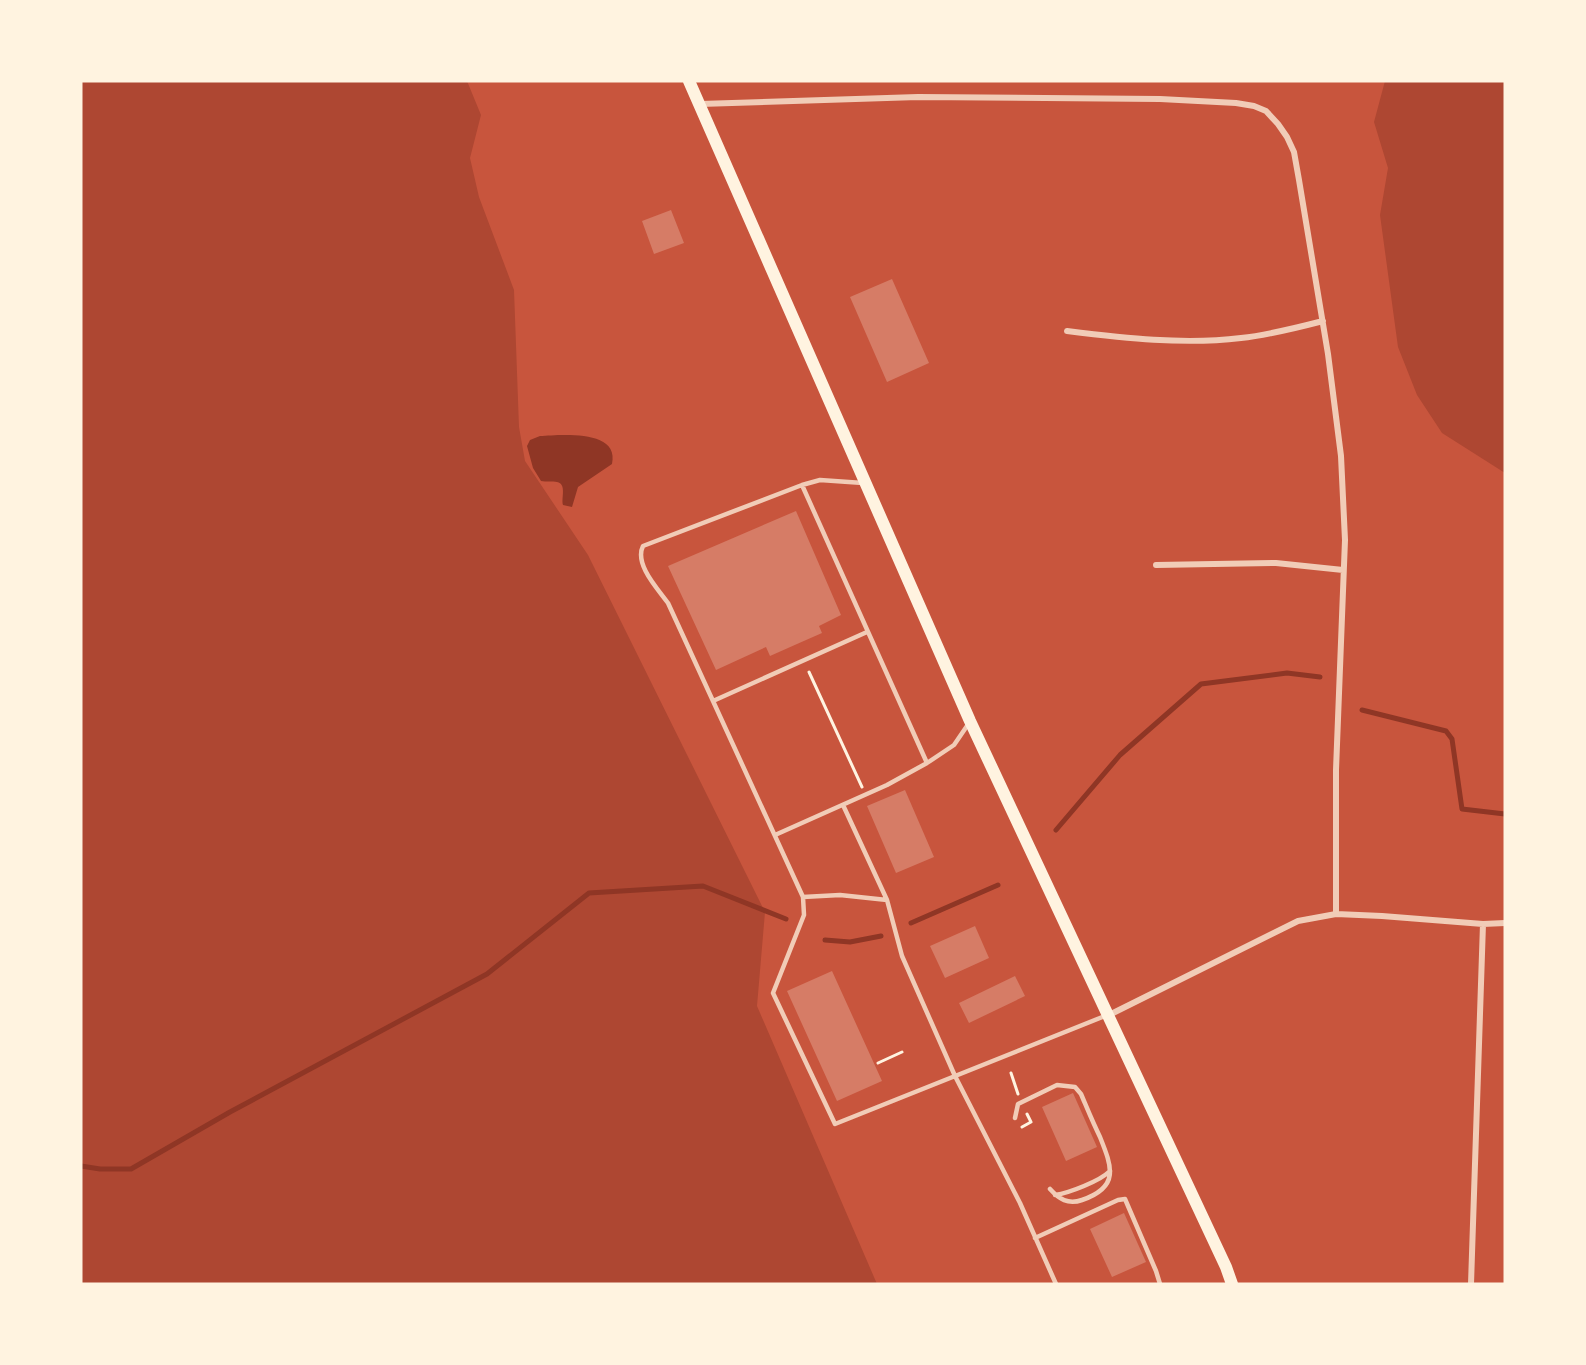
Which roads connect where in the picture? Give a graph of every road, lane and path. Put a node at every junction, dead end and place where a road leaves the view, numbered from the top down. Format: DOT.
graph roads {
  1 [pos="689,81"];
  2 [pos="700,104"];
  3 [pos="1323,321"];
  4 [pos="1067,331"];
  5 [pos="866,484"];
  6 [pos="802,485"];
  7 [pos="1156,565"];
  8 [pos="1343,570"];
  9 [pos="867,632"];
  10 [pos="809,672"];
  11 [pos="713,701"];
  12 [pos="970,721"];
  13 [pos="927,763"];
  14 [pos="866,795"];
  15 [pos="843,805"];
  16 [pos="775,835"];
  17 [pos="803,897"];
  18 [pos="887,900"];
  19 [pos="1336,914"];
  20 [pos="1505,923"];
  21 [pos="1483,924"];
  22 [pos="1109,1014"];
  23 [pos="902,1052"];
  24 [pos="878,1063"];
  25 [pos="1011,1073"];
  26 [pos="955,1076"];
  27 [pos="1012,1082"];
  28 [pos="1015,1118"];
  29 [pos="1111,1170"];
  30 [pos="1050,1189"];
  31 [pos="1055,1195"];
  32 [pos="1035,1238"];
  33 [pos="1056,1284"];
  34 [pos="1160,1284"];
  35 [pos="1232,1284"];
  36 [pos="1472,1284"];
  37 [pos="1481,1284"];
  1 -- 2 [label="main road"];
  2 -- 3 [label="street"];
  2 -- 5 [label="main road"];
  3 -- 4 [label="street"];
  3 -- 8 [label="street"];
  5 -- 6 [label="lane"];
  5 -- 12 [label="main road"];
  6 -- 9 [label="lane"];
  6 -- 11 [label="lane"];
  7 -- 8 [label="street"];
  8 -- 19 [label="street"];
  9 -- 11 [label="lane"];
  9 -- 13 [label="lane"];
  10 -- 14 [label="path"];
  11 -- 16 [label="lane"];
  12 -- 13 [label="lane"];
  12 -- 22 [label="main road"];
  13 -- 14 [label="lane"];
  14 -- 15 [label="lane"];
  15 -- 16 [label="lane"];
  15 -- 18 [label="lane"];
  16 -- 17 [label="lane"];
  17 -- 18 [label="lane"];
  17 -- 26 [label="lane"];
  18 -- 26 [label="lane"];
  19 -- 21 [label="street"];
  19 -- 22 [label="street"];
  20 -- 21 [label="street"];
  21 -- 36 [label="street"];
  22 -- 26 [label="lane"];
  22 -- 35 [label="main road"];
  23 -- 24 [label="path"];
  25 -- 27 [label="path"];
  26 -- 32 [label="lane"];
  28 -- 29 [label="lane"];
  29 -- 31 [label="lane"];
  29 -- 31 [label="lane"];
  30 -- 31 [label="lane"];
  32 -- 33 [label="lane"];
  32 -- 34 [label="lane"];
  36 -- 37 [label="street"];
}
